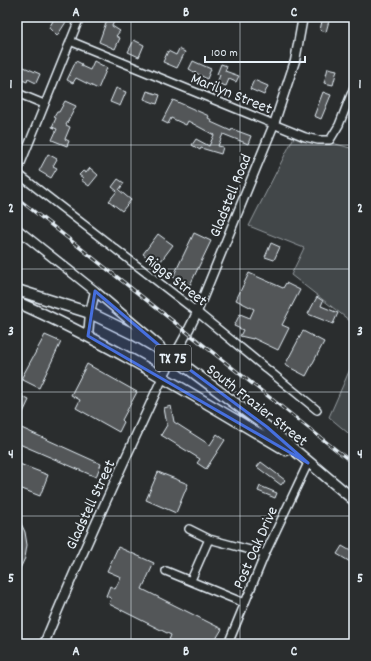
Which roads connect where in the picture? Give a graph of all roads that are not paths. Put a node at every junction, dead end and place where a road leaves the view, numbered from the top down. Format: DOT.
graph roads {
  1 [pos="80,17"];
  2 [pos="303,17"];
  3 [pos="70,41"];
  4 [pos="354,87"];
  5 [pos="17,93"];
  6 [pos="44,104"];
  7 [pos="274,124"];
  8 [pos="17,173"];
  9 [pos="17,229"];
  10 [pos="17,290"];
  11 [pos="95,291"];
  12 [pos="17,302"];
  13 [pos="197,312"];
  14 [pos="90,313"];
  15 [pos="88,336"];
  16 [pos="174,358"];
  17 [pos="163,377"];
  18 [pos="317,410"];
  19 [pos="308,463"];
  20 [pos="354,500"];
  21 [pos="190,529"];
  22 [pos="209,539"];
  23 [pos="265,554"];
  24 [pos="166,571"];
  25 [pos="191,580"];
  26 [pos="244,603"];
  27 [pos="44,644"];
  28 [pos="228,644"];
  1 -- 3 [label="street"];
  2 -- 7 [label="street, Gladstell Road"];
  3 -- 6 [label="street"];
  3 -- 7 [label="street, Marilyn Street"];
  4 -- 7 [label="street, Marilyn Street"];
  5 -- 6 [label="street"];
  6 -- 8 [label="street"];
  7 -- 13 [label="street, Gladstell Road"];
  8 -- 13 [label="street, Riggs Street"];
  9 -- 11 [label="street"];
  10 -- 14 [label="main road, South Frazier Street / TX 75"];
  11 -- 14 [label="street"];
  11 -- 16 [label="street"];
  12 -- 15 [label="main road, South Frazier Street / TX 75"];
  13 -- 16 [label="street, Gladstell Road"];
  13 -- 18 [label="street, Riggs Street"];
  14 -- 15 [label="street"];
  14 -- 16 [label="main road, South Frazier Street / TX 75"];
  15 -- 17 [label="main road, South Frazier Street / TX 75"];
  16 -- 17 [label="street, Gladstell Road"];
  16 -- 19 [label="main road, South Frazier Street / TX 75"];
  17 -- 19 [label="main road, South Frazier Street / TX 75"];
  17 -- 27 [label="street, Gladstell Street"];
  19 -- 20 [label="main road, South Frazier Street / TX 75"];
  19 -- 23 [label="street, Post Oak Drive"];
  21 -- 22 [label="street"];
  22 -- 23 [label="street"];
  22 -- 25 [label="street"];
  23 -- 26 [label="street, Post Oak Drive"];
  24 -- 25 [label="street"];
  25 -- 26 [label="street"];
  26 -- 28 [label="street, Post Oak Drive"];
}
